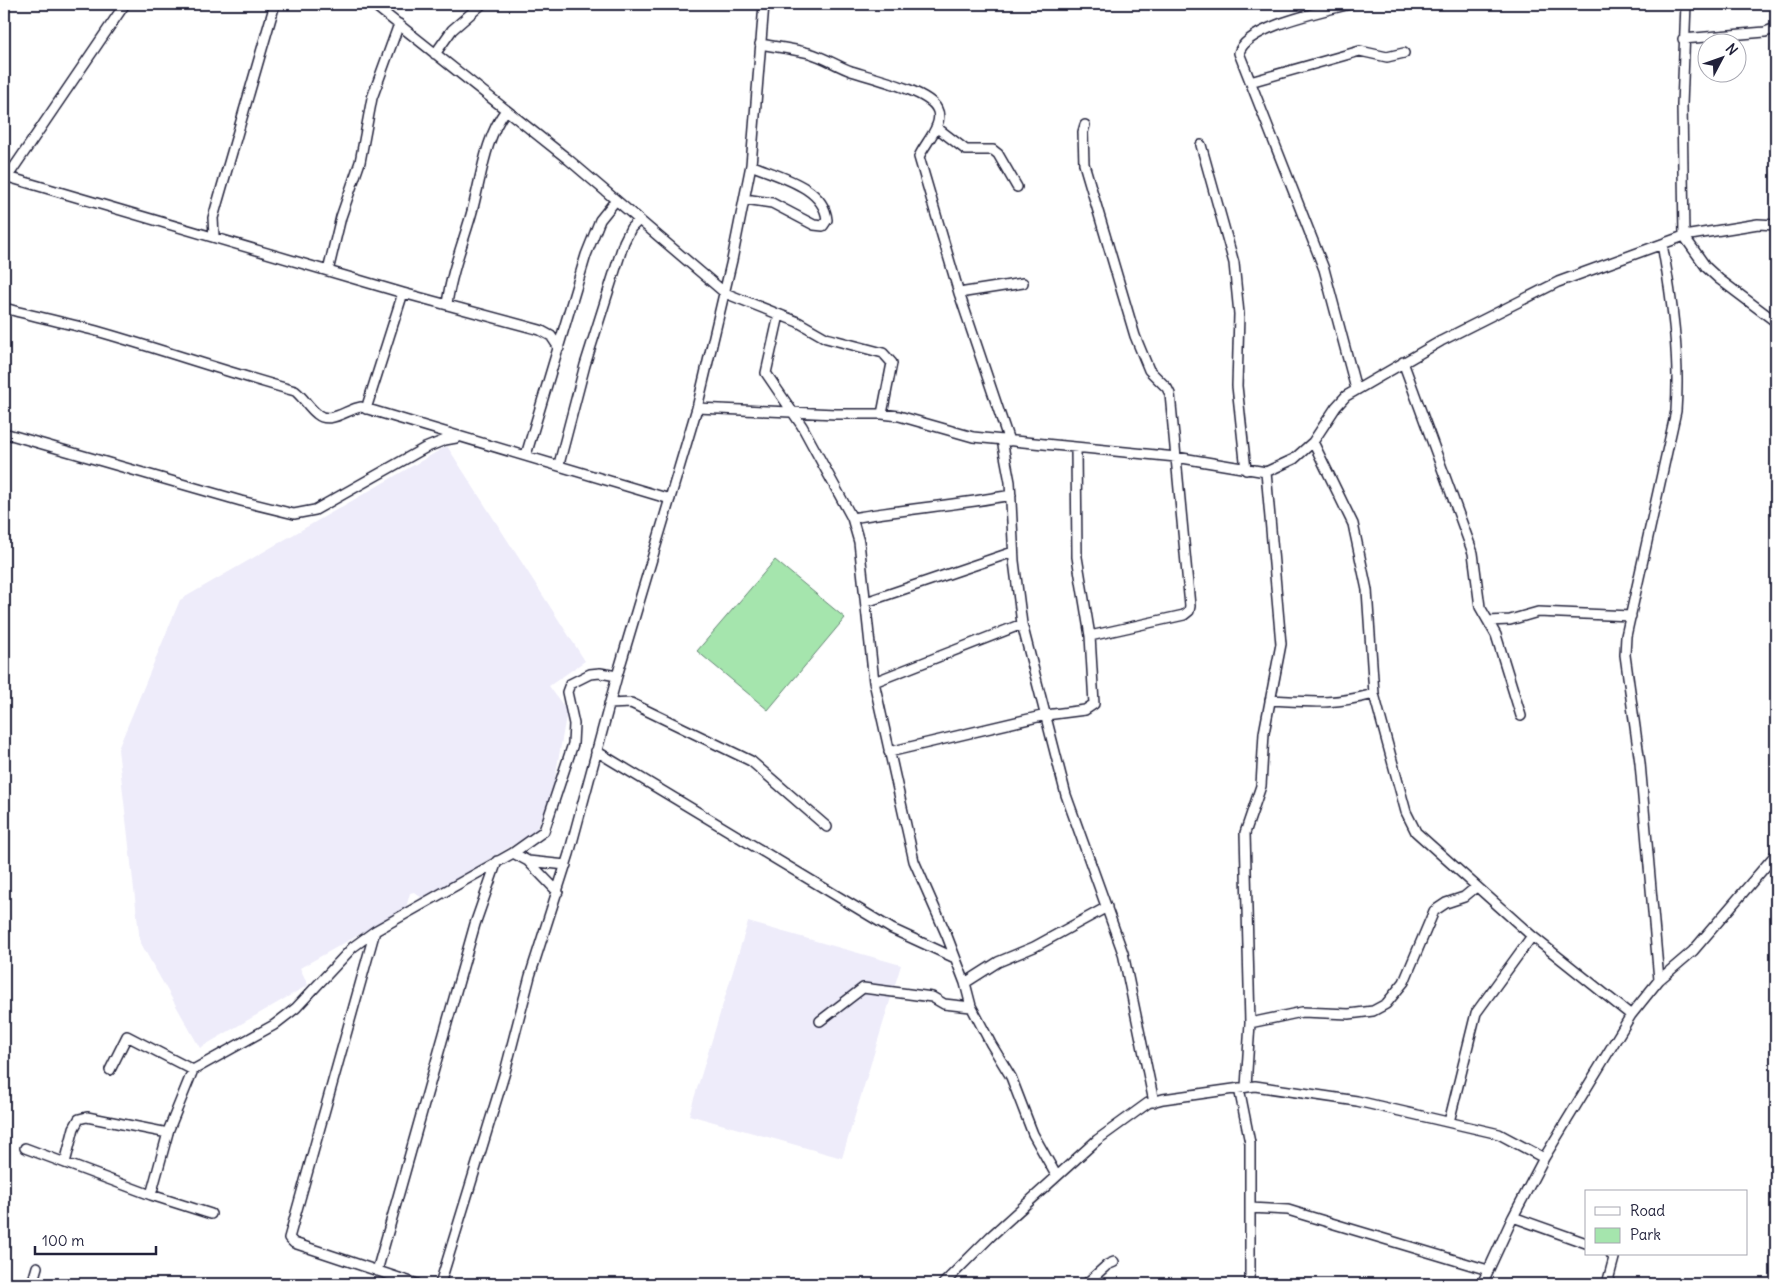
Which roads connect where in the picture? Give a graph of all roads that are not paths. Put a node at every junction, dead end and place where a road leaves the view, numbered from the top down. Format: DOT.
graph roads {
  1 [pos="125,4"];
  2 [pos="275,4"];
  3 [pos="373,4"];
  4 [pos="482,4"];
  5 [pos="764,4"];
  6 [pos="1350,4"];
  7 [pos="1686,4"];
  8 [pos="399,24"];
  9 [pos="1776,28"];
  10 [pos="1683,39"];
  11 [pos="760,44"];
  12 [pos="1404,53"];
  13 [pos="435,54"];
  14 [pos="1250,82"];
  15 [pos="506,110"];
  16 [pos="1085,125"];
  17 [pos="936,127"];
  18 [pos="1202,145"];
  19 [pos="751,165"];
  20 [pos="6,180"];
  21 [pos="1017,187"];
  22 [pos="745,198"];
  23 [pos="616,200"];
  24 [pos="639,220"];
  25 [pos="1776,226"];
  26 [pos="214,236"];
  27 [pos="1684,236"];
  28 [pos="1662,244"];
  29 [pos="328,270"];
  30 [pos="1023,283"];
  31 [pos="403,293"];
  32 [pos="725,293"];
  33 [pos="960,293"];
  34 [pos="447,304"];
  35 [pos="4,308"];
  36 [pos="779,316"];
  37 [pos="1775,320"];
  38 [pos="559,348"];
  39 [pos="1403,362"];
  40 [pos="1356,390"];
  41 [pos="697,408"];
  42 [pos="366,409"];
  43 [pos="791,412"];
  44 [pos="882,414"];
  45 [pos="4,433"];
  46 [pos="460,437"];
  47 [pos="1006,441"];
  48 [pos="1313,442"];
  49 [pos="1076,448"];
  50 [pos="526,455"];
  51 [pos="1176,457"];
  52 [pos="558,464"];
  53 [pos="1246,470"];
  54 [pos="1266,472"];
  55 [pos="1011,495"];
  56 [pos="670,499"];
  57 [pos="852,518"];
  58 [pos="1013,552"];
  59 [pos="866,602"];
  60 [pos="1631,616"];
  61 [pos="1488,621"];
  62 [pos="1022,624"];
  63 [pos="1090,636"];
  64 [pos="617,676"];
  65 [pos="874,682"];
  66 [pos="1374,694"];
  67 [pos="1270,700"];
  68 [pos="609,704"];
  69 [pos="1046,715"];
  70 [pos="1521,716"];
  71 [pos="596,751"];
  72 [pos="889,752"];
  73 [pos="827,827"];
  74 [pos="513,853"];
  75 [pos="1776,854"];
  76 [pos="498,861"];
  77 [pos="528,861"];
  78 [pos="566,865"];
  79 [pos="1476,887"];
  80 [pos="558,892"];
  81 [pos="1107,907"];
  82 [pos="375,932"];
  83 [pos="1532,936"];
  84 [pos="955,958"];
  85 [pos="1659,980"];
  86 [pos="965,983"];
  87 [pos="971,1007"];
  88 [pos="1631,1015"];
  89 [pos="820,1021"];
  90 [pos="1250,1022"];
  91 [pos="110,1070"];
  92 [pos="193,1070"];
  93 [pos="1243,1088"];
  94 [pos="1154,1102"];
  95 [pos="1449,1122"];
  96 [pos="168,1133"];
  97 [pos="25,1148"];
  98 [pos="1544,1158"];
  99 [pos="65,1163"];
  100 [pos="1056,1175"];
  101 [pos="151,1195"];
  102 [pos="1250,1208"];
  103 [pos="211,1214"];
  104 [pos="1513,1217"];
  105 [pos="1585,1243"];
  106 [pos="1612,1256"];
  107 [pos="1114,1262"];
  108 [pos="37,1267"];
  109 [pos="1488,1270"];
  110 [pos="377,1271"];
  111 [pos="32,1284"];
  112 [pos="417,1284"];
  113 [pos="440,1284"];
  114 [pos="943,1284"];
  115 [pos="1086,1284"];
  116 [pos="1250,1284"];
  117 [pos="1482,1284"];
  118 [pos="1607,1284"];
  1 -- 20 [label="street"];
  2 -- 26 [label="street"];
  3 -- 8 [label="street"];
  4 -- 13 [label="street"];
  5 -- 11 [label="street"];
  6 -- 14 [label="street"];
  7 -- 10 [label="street"];
  8 -- 13 [label="street"];
  8 -- 29 [label="street"];
  9 -- 10 [label="street"];
  10 -- 27 [label="street"];
  11 -- 17 [label="street"];
  11 -- 19 [label="street"];
  12 -- 14 [label="street"];
  13 -- 15 [label="street"];
  14 -- 40 [label="street"];
  15 -- 23 [label="street"];
  15 -- 34 [label="street"];
  16 -- 51 [label="street"];
  17 -- 21 [label="street"];
  17 -- 33 [label="street"];
  18 -- 53 [label="street"];
  19 -- 22 [label="street"];
  19 -- 22 [label="street"];
  20 -- 26 [label="street"];
  22 -- 32 [label="street"];
  23 -- 24 [label="street"];
  23 -- 38 [label="street"];
  24 -- 32 [label="street"];
  24 -- 52 [label="street"];
  25 -- 27 [label="street"];
  26 -- 29 [label="street"];
  27 -- 28 [label="street"];
  27 -- 37 [label="street"];
  28 -- 39 [label="street"];
  28 -- 60 [label="street"];
  29 -- 31 [label="street"];
  30 -- 33 [label="street"];
  31 -- 34 [label="street"];
  31 -- 42 [label="street"];
  32 -- 36 [label="street"];
  32 -- 41 [label="street"];
  33 -- 47 [label="street"];
  34 -- 38 [label="street"];
  35 -- 42 [label="street"];
  36 -- 43 [label="street"];
  36 -- 44 [label="street"];
  38 -- 50 [label="street"];
  39 -- 40 [label="street"];
  39 -- 61 [label="street"];
  40 -- 48 [label="street"];
  41 -- 43 [label="street"];
  41 -- 56 [label="street"];
  42 -- 46 [label="street"];
  43 -- 44 [label="street"];
  43 -- 57 [label="street"];
  44 -- 47 [label="street"];
  45 -- 46 [label="street"];
  46 -- 50 [label="street"];
  47 -- 49 [label="street"];
  47 -- 55 [label="street"];
  48 -- 54 [label="street"];
  48 -- 66 [label="street"];
  49 -- 51 [label="street"];
  49 -- 63 [label="street"];
  50 -- 52 [label="street"];
  51 -- 53 [label="street"];
  51 -- 63 [label="street"];
  52 -- 56 [label="street"];
  53 -- 54 [label="street"];
  54 -- 67 [label="street"];
  55 -- 57 [label="street"];
  55 -- 58 [label="street"];
  56 -- 64 [label="street"];
  57 -- 59 [label="street"];
  58 -- 59 [label="street"];
  58 -- 62 [label="street"];
  59 -- 65 [label="street"];
  60 -- 61 [label="street"];
  60 -- 85 [label="street"];
  61 -- 70 [label="street"];
  62 -- 65 [label="street"];
  62 -- 69 [label="street"];
  63 -- 69 [label="street"];
  64 -- 68 [label="street"];
  64 -- 74 [label="street"];
  65 -- 72 [label="street"];
  66 -- 67 [label="street"];
  66 -- 79 [label="street"];
  67 -- 90 [label="street"];
  68 -- 71 [label="street"];
  68 -- 73 [label="street"];
  69 -- 72 [label="street"];
  69 -- 81 [label="street"];
  71 -- 78 [label="street"];
  71 -- 84 [label="street"];
  72 -- 84 [label="street"];
  74 -- 76 [label="street"];
  74 -- 77 [label="street"];
  75 -- 85 [label="street"];
  76 -- 82 [label="street"];
  76 -- 110 [label="street"];
  77 -- 78 [label="street"];
  77 -- 80 [label="street"];
  78 -- 80 [label="street"];
  79 -- 83 [label="street"];
  79 -- 90 [label="street"];
  80 -- 113 [label="street"];
  81 -- 86 [label="street"];
  81 -- 94 [label="street"];
  82 -- 92 [label="street"];
  82 -- 110 [label="street"];
  83 -- 88 [label="street"];
  83 -- 95 [label="street"];
  84 -- 86 [label="street"];
  85 -- 88 [label="street"];
  86 -- 87 [label="street"];
  87 -- 89 [label="street"];
  87 -- 100 [label="street"];
  88 -- 98 [label="street"];
  90 -- 93 [label="street"];
  91 -- 92 [label="street"];
  92 -- 96 [label="street"];
  93 -- 94 [label="street"];
  93 -- 95 [label="street"];
  93 -- 102 [label="street"];
  94 -- 100 [label="street"];
  95 -- 98 [label="street"];
  96 -- 99 [label="street"];
  96 -- 101 [label="street"];
  97 -- 99 [label="street"];
  98 -- 104 [label="street"];
  99 -- 101 [label="street"];
  100 -- 114 [label="street"];
  101 -- 103 [label="street"];
  102 -- 109 [label="street"];
  102 -- 116 [label="street"];
  104 -- 105 [label="street"];
  104 -- 109 [label="street"];
  106 -- 118 [label="street"];
  107 -- 115 [label="street"];
  108 -- 111 [label="street"];
  109 -- 117 [label="street"];
  110 -- 112 [label="street"];
}
